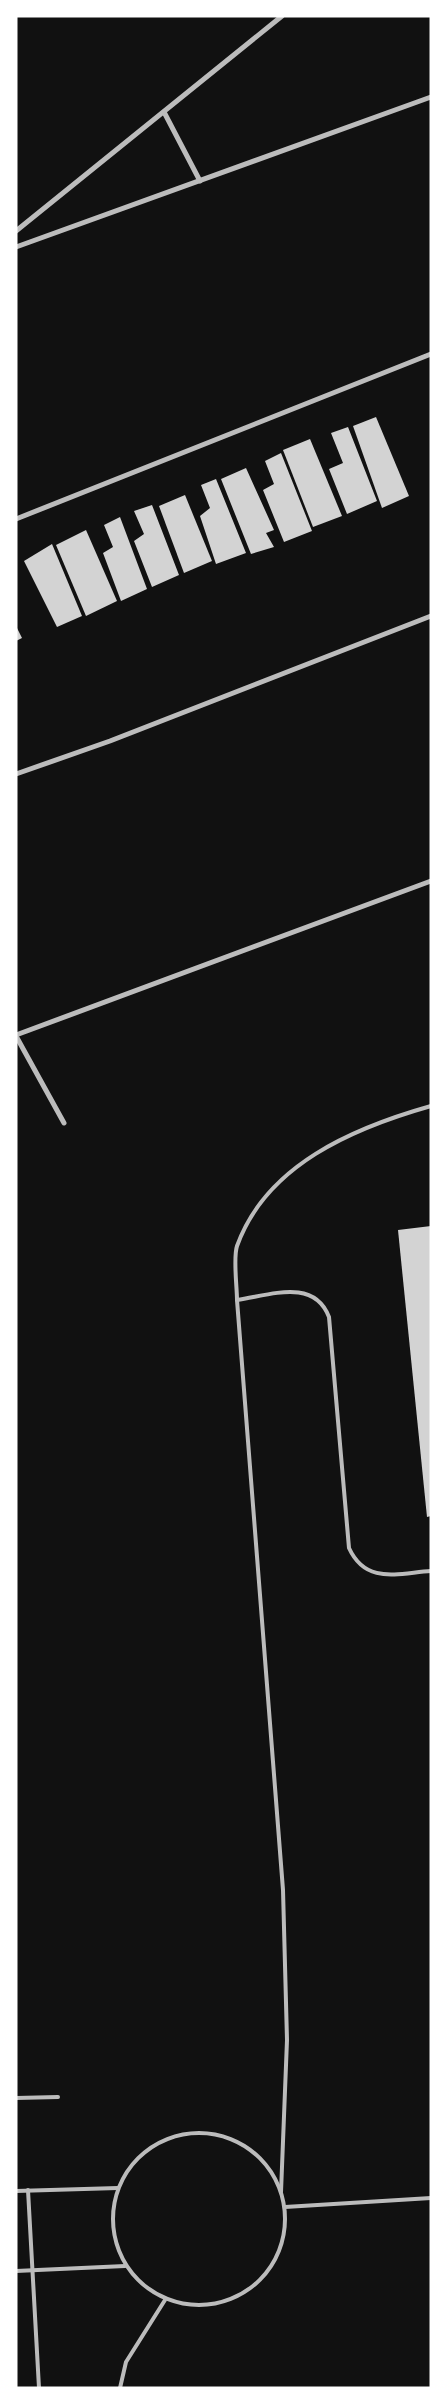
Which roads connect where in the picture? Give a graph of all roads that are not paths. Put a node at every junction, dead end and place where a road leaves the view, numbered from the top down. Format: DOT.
graph roads {
  1 [pos="282,16"];
  2 [pos="431,97"];
  3 [pos="164,112"];
  4 [pos="200,181"];
  5 [pos="16,231"];
  6 [pos="16,247"];
  7 [pos="431,354"];
  8 [pos="16,519"];
  9 [pos="431,616"];
  10 [pos="16,774"];
  11 [pos="431,881"];
  12 [pos="16,1036"];
  13 [pos="431,1106"];
  14 [pos="64,1124"];
  15 [pos="237,1300"];
  16 [pos="431,1571"];
  17 [pos="58,2097"];
  18 [pos="16,2098"];
  19 [pos="118,2188"];
  20 [pos="28,2190"];
  21 [pos="16,2191"];
  22 [pos="281,2192"];
  23 [pos="431,2198"];
  24 [pos="285,2206"];
  25 [pos="125,2266"];
  26 [pos="31,2270"];
  27 [pos="16,2271"];
  28 [pos="165,2300"];
  29 [pos="38,2388"];
  30 [pos="120,2388"];
  1 -- 3 [label="street"];
  2 -- 4 [label="street"];
  3 -- 4 [label="street"];
  3 -- 5 [label="street"];
  4 -- 6 [label="street"];
  7 -- 8 [label="street"];
  9 -- 10 [label="street"];
  11 -- 12 [label="street"];
  12 -- 14 [label="street"];
  13 -- 15 [label="lane"];
  15 -- 16 [label="lane"];
  15 -- 22 [label="lane"];
  17 -- 18 [label="lane"];
  19 -- 20 [label="lane"];
  19 -- 22 [label="lane"];
  19 -- 25 [label="lane"];
  20 -- 21 [label="lane"];
  20 -- 26 [label="lane"];
  22 -- 24 [label="lane"];
  23 -- 24 [label="lane"];
  24 -- 28 [label="lane"];
  25 -- 26 [label="lane"];
  25 -- 28 [label="lane"];
  26 -- 27 [label="lane"];
  26 -- 29 [label="lane"];
  28 -- 30 [label="lane"];
}
